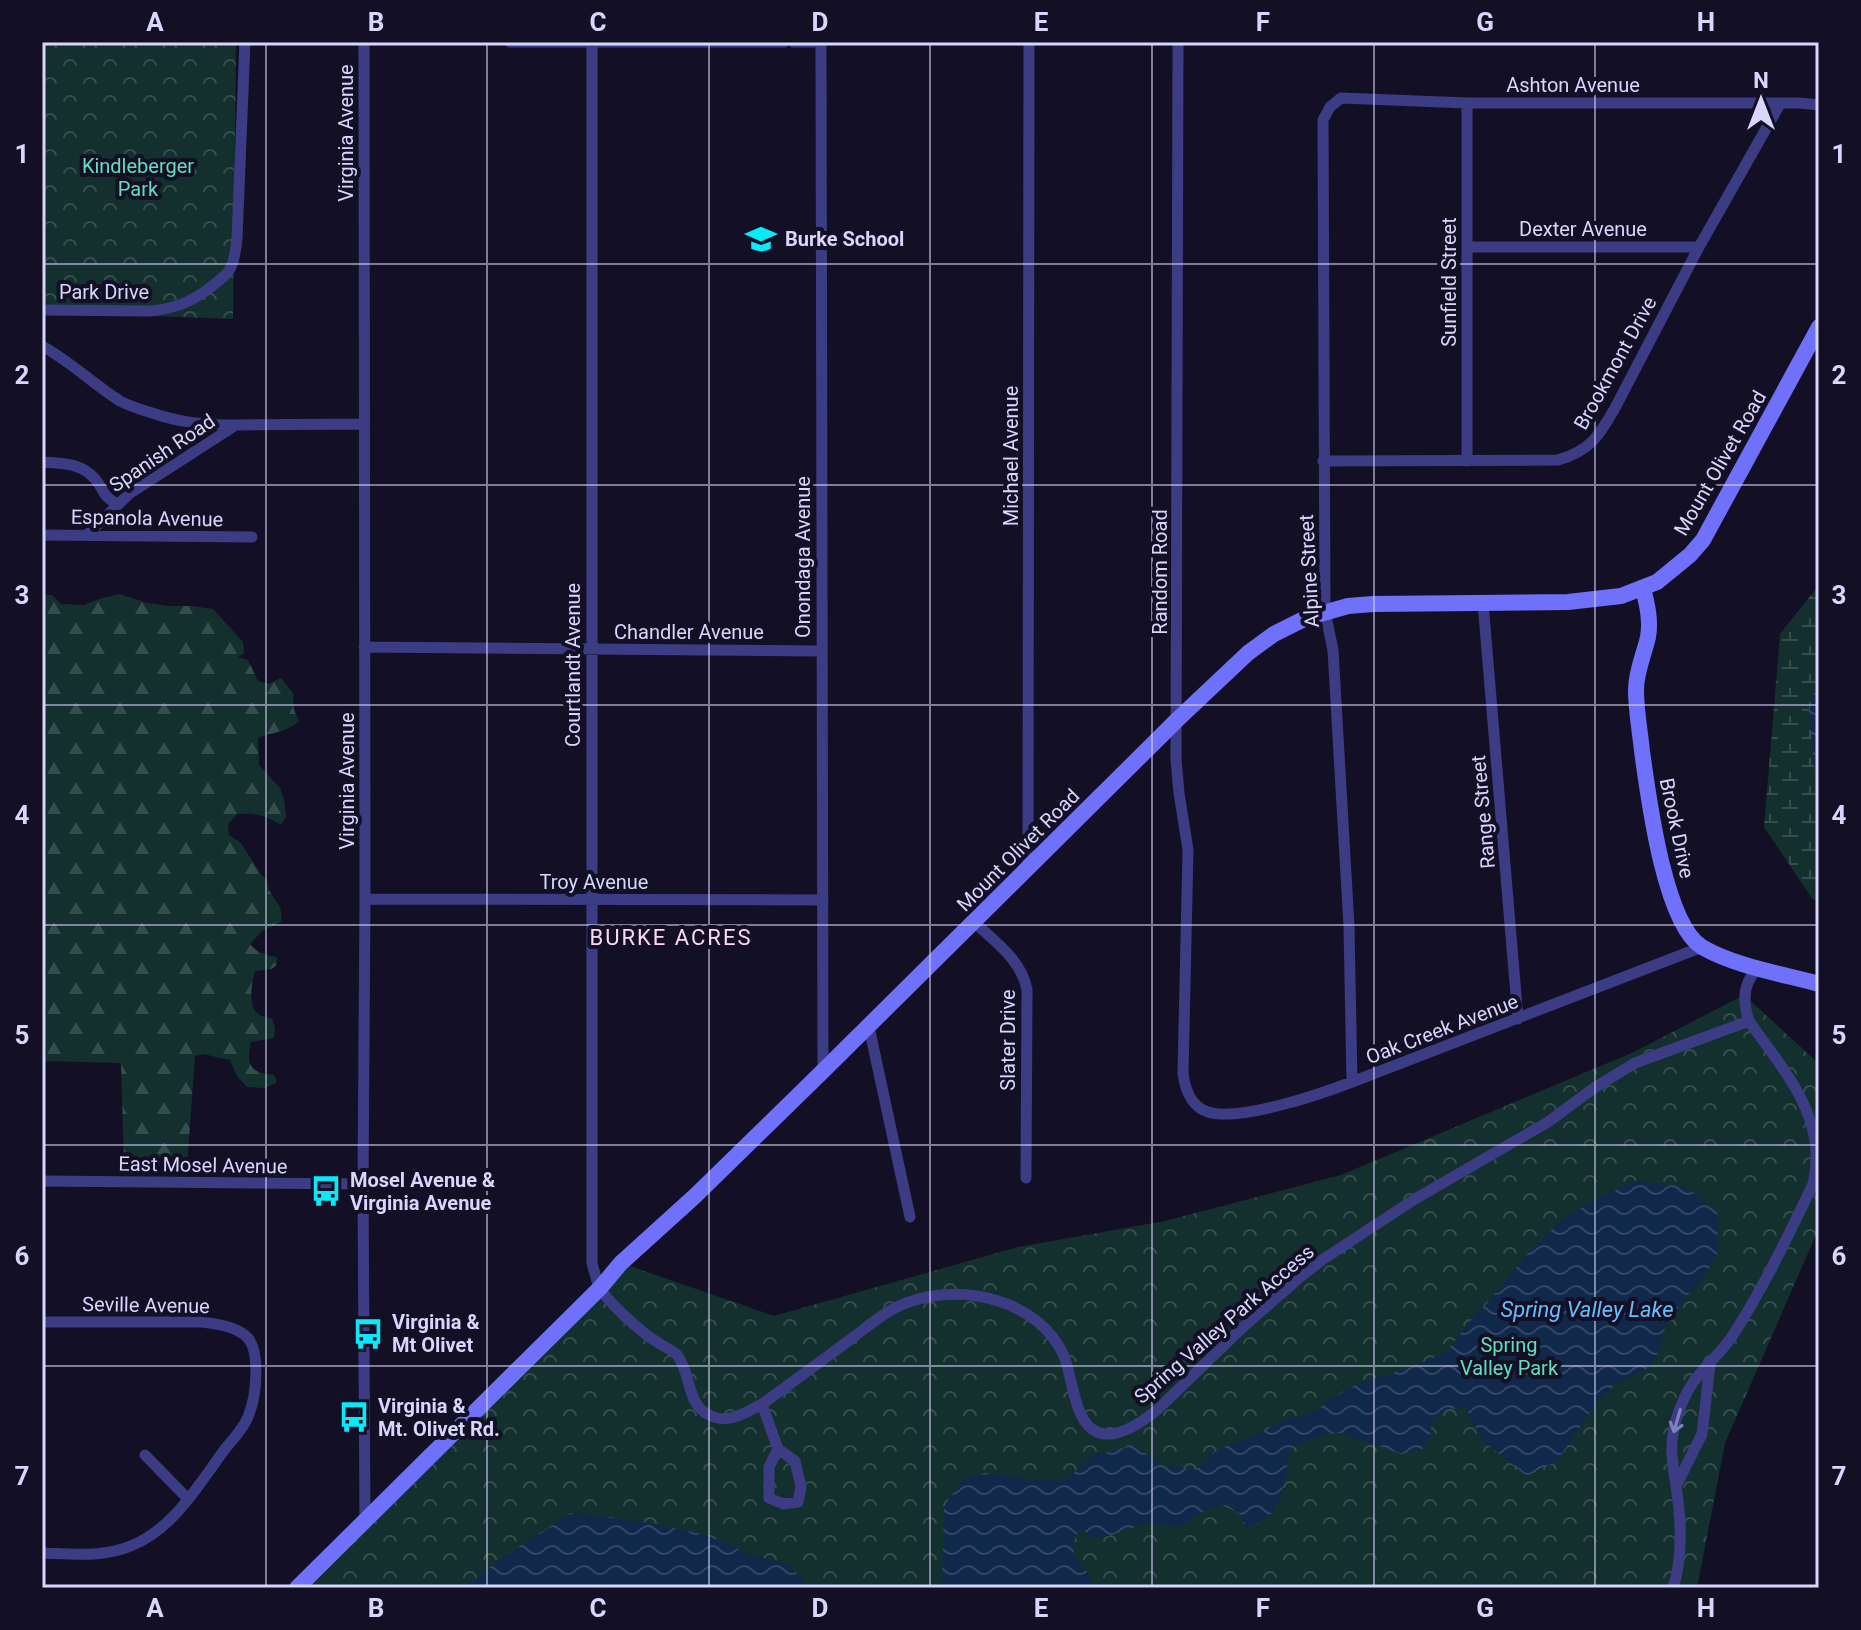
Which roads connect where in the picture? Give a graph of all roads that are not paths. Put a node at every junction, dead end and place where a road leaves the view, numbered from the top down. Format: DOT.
graph roads {
  1 [pos="245,42"];
  2 [pos="364,42"];
  3 [pos="510,42"];
  4 [pos="592,42"];
  5 [pos="784,42"];
  6 [pos="793,42"];
  7 [pos="821,42"];
  8 [pos="1029,42"];
  9 [pos="1178,42"];
  10 [pos="1467,103"];
  11 [pos="1780,104"];
  12 [pos="1819,105"];
  13 [pos="1330,107"];
  14 [pos="1468,247"];
  15 [pos="1699,247"];
  16 [pos="42,310"];
  17 [pos="1819,327"];
  18 [pos="42,346"];
  19 [pos="364,424"];
  20 [pos="236,425"];
  21 [pos="1323,461"];
  22 [pos="1467,461"];
  23 [pos="42,462"];
  24 [pos="117,504"];
  25 [pos="42,535"];
  26 [pos="87,535"];
  27 [pos="252,537"];
  28 [pos="1643,588"];
  29 [pos="1483,603"];
  30 [pos="1325,612"];
  31 [pos="364,647"];
  32 [pos="591,649"];
  33 [pos="821,651"];
  34 [pos="1178,719"];
  35 [pos="1028,869"];
  36 [pos="365,899"];
  37 [pos="591,900"];
  38 [pos="823,900"];
  39 [pos="974,922"];
  40 [pos="1702,947"];
  41 [pos="1759,967"];
  42 [pos="1819,984"];
  43 [pos="1518,1019"];
  44 [pos="1749,1021"];
  45 [pos="869,1027"];
  46 [pos="823,1071"];
  47 [pos="1352,1082"];
  48 [pos="1191,1100"];
  49 [pos="1026,1178"];
  50 [pos="42,1181"];
  51 [pos="363,1184"];
  52 [pos="910,1217"];
  53 [pos="600,1288"];
  54 [pos="42,1322"];
  55 [pos="1710,1364"];
  56 [pos="762,1404"];
  57 [pos="778,1449"];
  58 [pos="145,1455"];
  59 [pos="1676,1486"];
  60 [pos="188,1499"];
  61 [pos="365,1521"];
  62 [pos="42,1553"];
  63 [pos="297,1588"];
  64 [pos="1673,1588"];
  1 -- 16 [label="street, Park Drive"];
  2 -- 19 [label="street, Virginia Avenue"];
  3 -- 4 [label="street"];
  4 -- 5 [label="street"];
  4 -- 32 [label="street, Courtlandt Avenue"];
  6 -- 7 [label="street"];
  7 -- 33 [label="street, Onondaga Avenue"];
  8 -- 35 [label="street, Michael Avenue"];
  9 -- 34 [label="street, Random Road"];
  10 -- 11 [label="street, Ashton Avenue"];
  10 -- 13 [label="street, Ashton Avenue"];
  10 -- 14 [label="street, Sunfield Street"];
  11 -- 12 [label="street, Ashton Avenue"];
  11 -- 15 [label="street, Brookmont Drive"];
  13 -- 21 [label="street, Alpine Street"];
  14 -- 15 [label="street, Dexter Avenue"];
  14 -- 22 [label="street, Sunfield Street"];
  15 -- 22 [label="street, Brookmont Drive"];
  17 -- 28 [label="street, Mount Olivet Road"];
  18 -- 20 [label="street"];
  19 -- 20 [label="street, Spanish Road"];
  19 -- 31 [label="street, Virginia Avenue"];
  20 -- 24 [label="street, Spanish Road"];
  21 -- 22 [label="street, Brookmont Drive"];
  21 -- 30 [label="street, Alpine Street"];
  23 -- 24 [label="street"];
  24 -- 26 [label="street, Spanish Road"];
  25 -- 26 [label="street, Espanola Avenue"];
  26 -- 27 [label="street, Espanola Avenue"];
  28 -- 29 [label="street, Mount Olivet Road"];
  28 -- 40 [label="street, Brook Drive"];
  29 -- 30 [label="street, Mount Olivet Road"];
  29 -- 43 [label="street, Range Street"];
  30 -- 34 [label="street, Mount Olivet Road"];
  30 -- 47 [label="street, Alpine Street"];
  31 -- 32 [label="street, Chandler Avenue"];
  31 -- 36 [label="street, Virginia Avenue"];
  32 -- 33 [label="street, Chandler Avenue"];
  32 -- 37 [label="street, Courtlandt Avenue"];
  33 -- 38 [label="street, Onondaga Avenue"];
  34 -- 35 [label="street, Mount Olivet Road"];
  34 -- 48 [label="street, Random Road"];
  35 -- 39 [label="street, Mount Olivet Road"];
  36 -- 37 [label="street, Troy Avenue"];
  36 -- 51 [label="street, Virginia Avenue"];
  37 -- 38 [label="street, Troy Avenue"];
  37 -- 53 [label="street, Courtlandt Avenue"];
  38 -- 46 [label="street, Onondaga Avenue"];
  39 -- 45 [label="street, Mount Olivet Road"];
  39 -- 49 [label="street, Slater Drive"];
  40 -- 41 [label="street"];
  40 -- 43 [label="street, Oak Creek Avenue"];
  41 -- 42 [label="street"];
  41 -- 44 [label="street"];
  43 -- 47 [label="street, Oak Creek Avenue"];
  44 -- 55 [label="street"];
  44 -- 56 [label="street, Spring Valley Park Access"];
  45 -- 46 [label="street, Mount Olivet Road"];
  45 -- 52 [label="street"];
  46 -- 53 [label="street, Mount Olivet Road"];
  47 -- 48 [label="street, Oak Creek Avenue"];
  50 -- 51 [label="street, East Mosel Avenue"];
  51 -- 61 [label="street, Virginia Avenue"];
  53 -- 56 [label="street, Spring Valley Park Access"];
  53 -- 61 [label="street, Mount Olivet Road"];
  54 -- 60 [label="street, Seville Avenue"];
  55 -- 59 [label="street"];
  55 -- 59 [label="street, one-way"];
  56 -- 57 [label="street"];
  57 -- 57 [label="street"];
  58 -- 60 [label="street"];
  59 -- 64 [label="street"];
  60 -- 62 [label="street"];
  61 -- 63 [label="street, Mount Olivet Road"];
}
